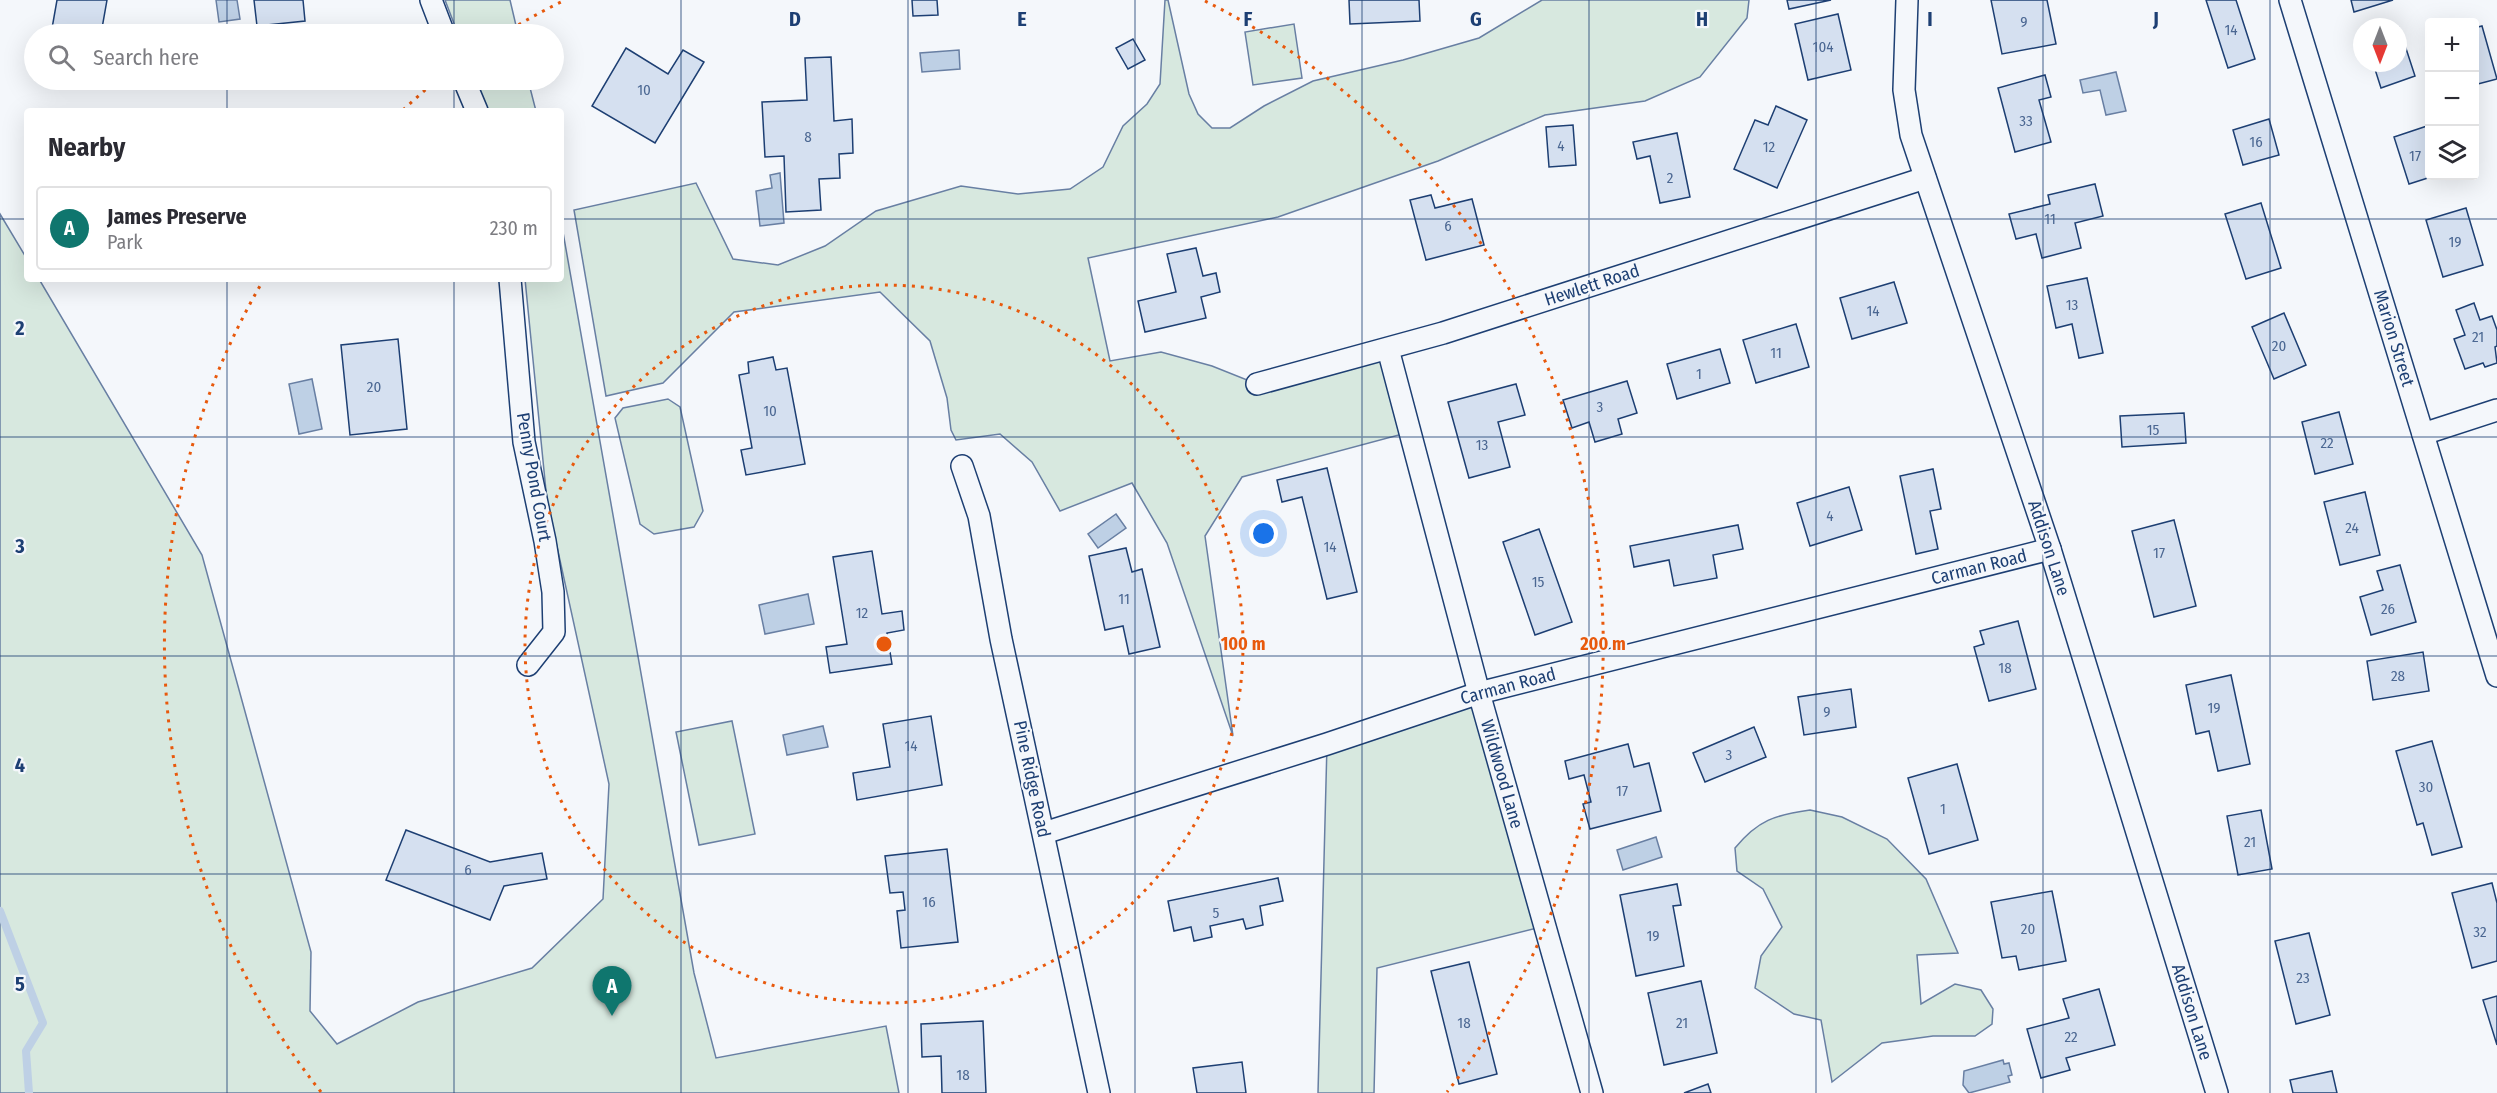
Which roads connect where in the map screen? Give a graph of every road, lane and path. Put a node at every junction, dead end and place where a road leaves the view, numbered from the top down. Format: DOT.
graph roads {
  1 [pos="431,0"];
  2 [pos="1907,0"];
  3 [pos="2290,0"];
  4 [pos="440,24"];
  5 [pos="468,90"];
  6 [pos="476,108"];
  7 [pos="1925,178"];
  8 [pos="510,282"];
  9 [pos="1388,349"];
  10 [pos="1257,384"];
  11 [pos="2497,410"];
  12 [pos="2423,434"];
  13 [pos="962,466"];
  14 [pos="2050,549"];
  15 [pos="528,665"];
  16 [pos="2497,676"];
  17 [pos="1479,693"];
  18 [pos="1044,833"];
  19 [pos="1099,1093"];
  20 [pos="1592,1093"];
  21 [pos="2217,1093"];
  1 -- 4 [label="street"];
  2 -- 7 [label="street, Addison Lane"];
  3 -- 12 [label="street, Marion Street"];
  5 -- 6 [label="street"];
  7 -- 9 [label="street, Hewlett Road"];
  7 -- 14 [label="street, Addison Lane"];
  8 -- 15 [label="street, Penny Pond Court"];
  9 -- 10 [label="street, Hewlett Road"];
  9 -- 17 [label="street, Wildwood Lane"];
  11 -- 12 [label="street"];
  12 -- 16 [label="street, Marion Street"];
  13 -- 18 [label="street, Pine Ridge Road"];
  14 -- 17 [label="street, Carman Road"];
  14 -- 21 [label="street, Addison Lane"];
  17 -- 18 [label="street, Carman Road"];
  17 -- 20 [label="street, Wildwood Lane"];
  18 -- 19 [label="street, Pine Ridge Road"];
}
